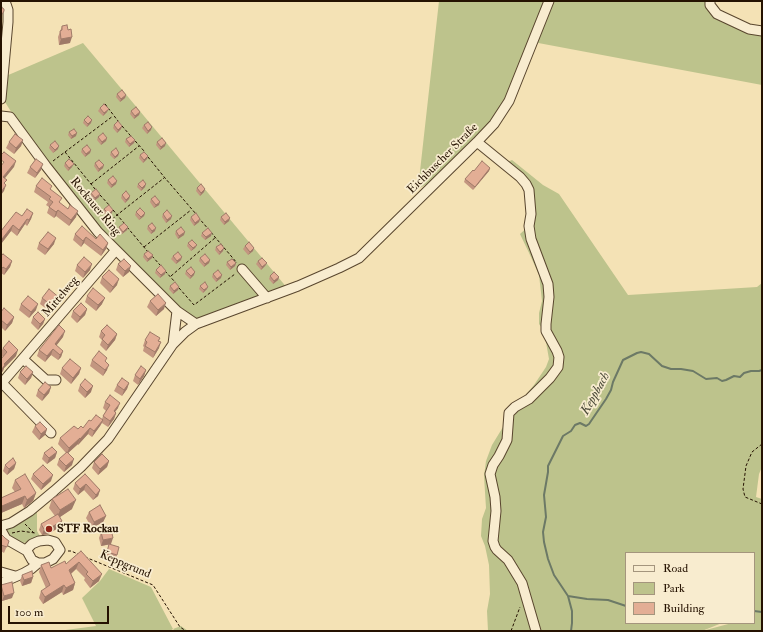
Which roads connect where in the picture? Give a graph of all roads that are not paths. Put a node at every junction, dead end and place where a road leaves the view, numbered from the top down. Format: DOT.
graph roads {
  1 [pos="5,1"];
  2 [pos="549,1"];
  3 [pos="710,1"];
  4 [pos="762,31"];
  5 [pos="1,99"];
  6 [pos="1,115"];
  7 [pos="477,142"];
  8 [pos="116,250"];
  9 [pos="242,269"];
  10 [pos="267,298"];
  11 [pos="177,311"];
  12 [pos="196,324"];
  13 [pos="173,344"];
  14 [pos="23,359"];
  15 [pos="56,380"];
  16 [pos="2,384"];
  17 [pos="51,433"];
  18 [pos="1,529"];
  19 [pos="27,551"];
  20 [pos="38,563"];
  21 [pos="1,572"];
  22 [pos="16,576"];
  23 [pos="1,583"];
  24 [pos="536,631"];
  1 -- 5 [label="street"];
  2 -- 7 [label="street, Eichbuscher Straße"];
  3 -- 4 [label="street"];
  6 -- 8 [label="street, Rockauer Ring"];
  7 -- 10 [label="street, Eichbuscher Straße"];
  7 -- 24 [label="street"];
  8 -- 11 [label="street, Rockauer Ring"];
  8 -- 14 [label="street, Mittelweg"];
  9 -- 10 [label="street"];
  10 -- 12 [label="street"];
  11 -- 12 [label="street, Rockauer Ring"];
  11 -- 13 [label="street"];
  12 -- 13 [label="street"];
  13 -- 18 [label="street"];
  14 -- 15 [label="street"];
  14 -- 16 [label="street, Mittelweg"];
  16 -- 17 [label="street"];
  18 -- 19 [label="street"];
  19 -- 20 [label="street"];
  19 -- 20 [label="street"];
  20 -- 22 [label="street"];
  21 -- 22 [label="street"];
  22 -- 23 [label="street"];
}
